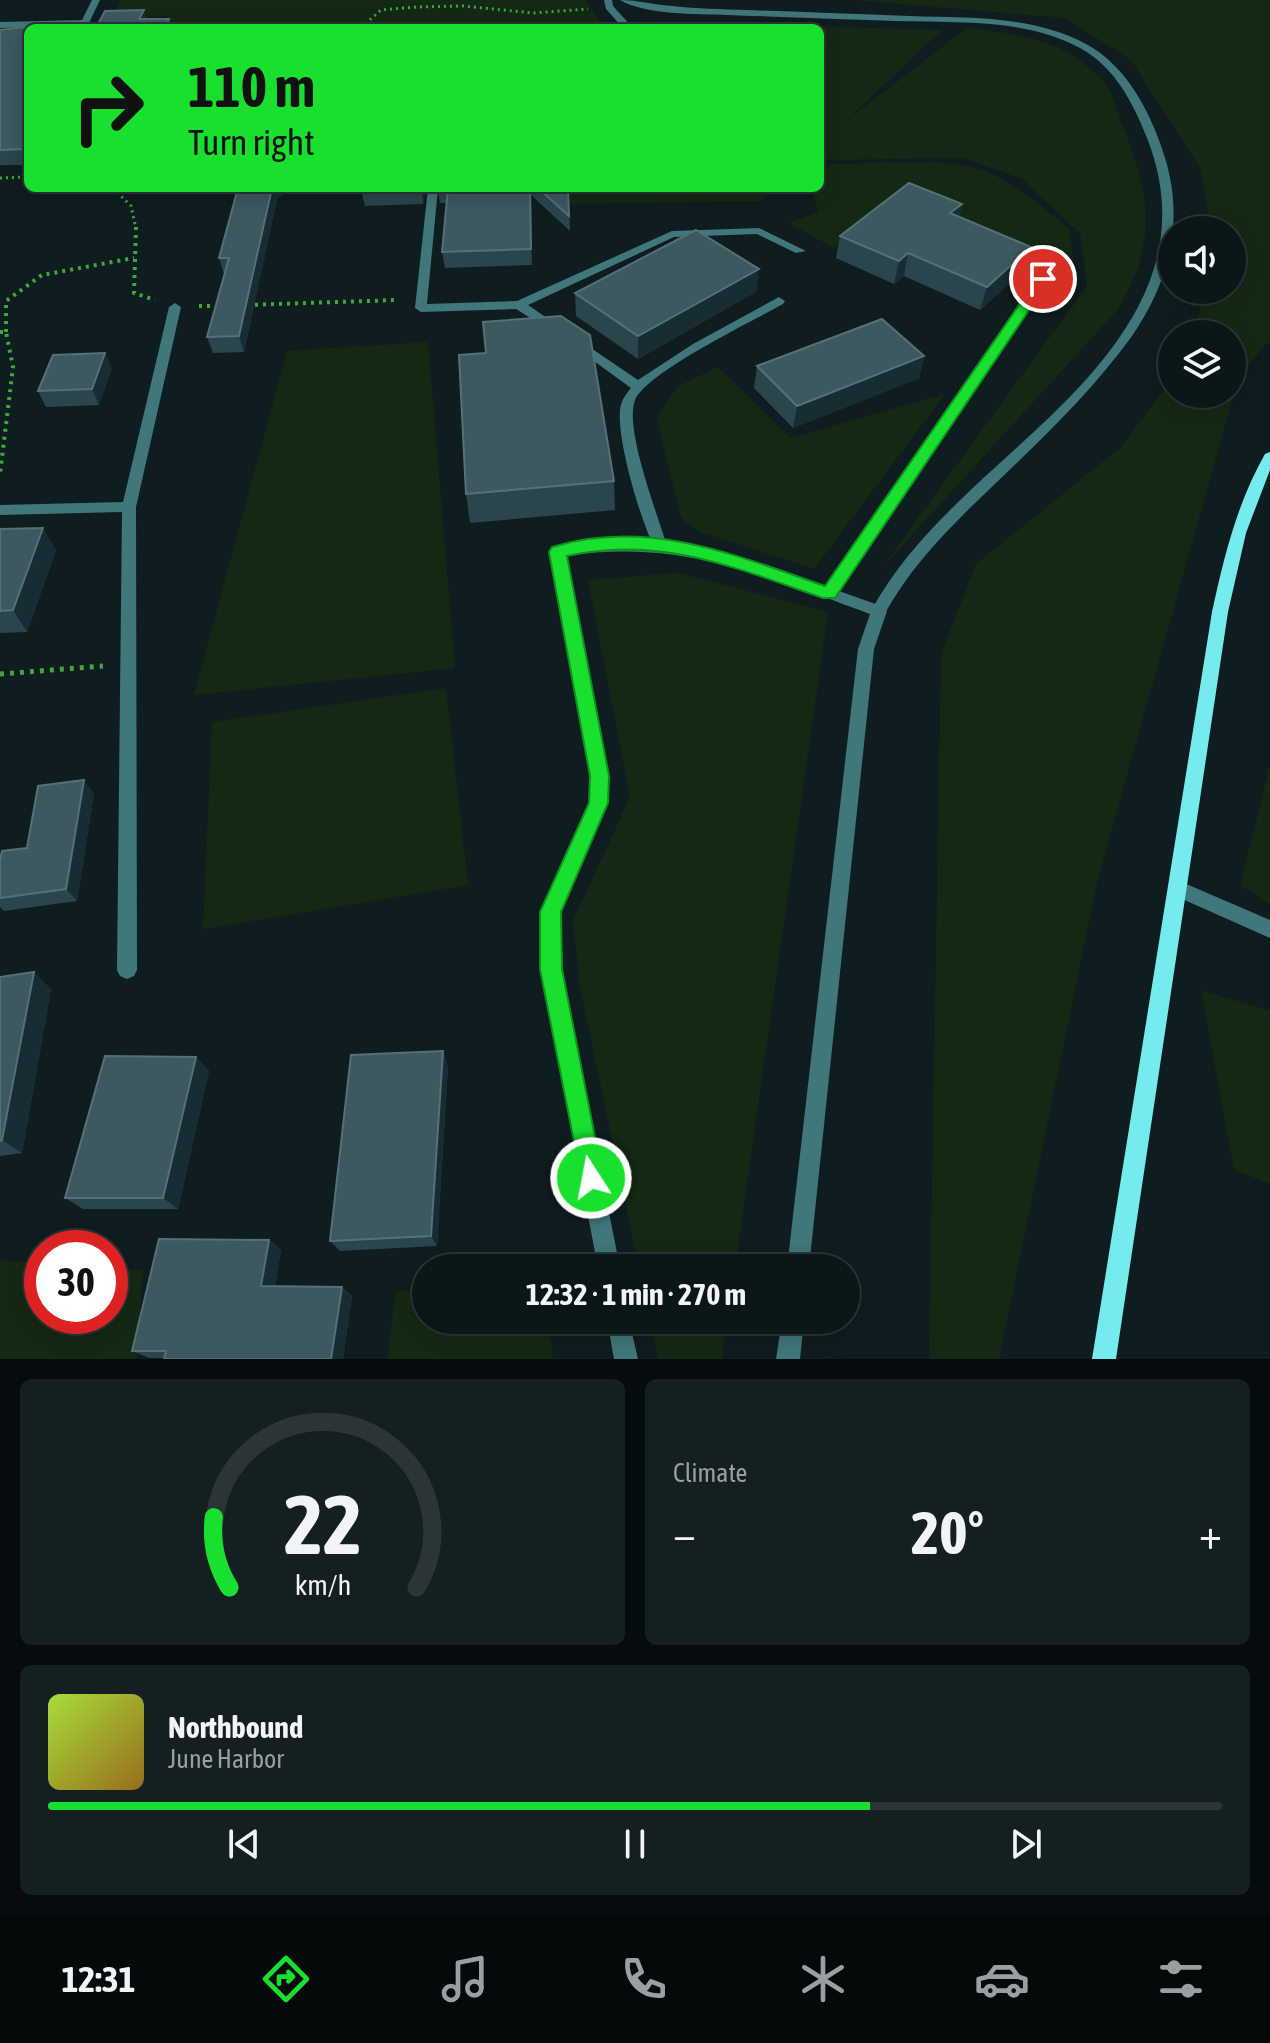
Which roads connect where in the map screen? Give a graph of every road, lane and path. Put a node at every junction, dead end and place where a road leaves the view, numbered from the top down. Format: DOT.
graph roads {
  1 [pos="96,0"];
  2 [pos="624,0"];
  3 [pos="608,4"];
  4 [pos="24,24"];
  5 [pos="42,24"];
  6 [pos="365,24"];
  7 [pos="625,24"];
  8 [pos="0,25"];
  9 [pos="24,177"];
  10 [pos="0,178"];
  11 [pos="123,192"];
  12 [pos="433,192"];
  13 [pos="800,251"];
  14 [pos="134,258"];
  15 [pos="1043,279"];
  16 [pos="422,299"];
  17 [pos="779,301"];
  18 [pos="237,305"];
  19 [pos="519,305"];
  20 [pos="221,306"];
  21 [pos="175,307"];
  22 [pos="3,332"];
  23 [pos="639,387"];
  24 [pos="1270,457"];
  25 [pos="0,474"];
  26 [pos="129,507"];
  27 [pos="0,510"];
  28 [pos="659,543"];
  29 [pos="829,594"];
  30 [pos="879,611"];
  31 [pos="128,665"];
  32 [pos="0,674"];
  33 [pos="1177,888"];
  34 [pos="1270,929"];
  35 [pos="127,970"];
  36 [pos="606,1254"];
  37 [pos="800,1254"];
  38 [pos="621,1334"];
  39 [pos="791,1334"];
  40 [pos="626,1359"];
  41 [pos="788,1359"];
  42 [pos="1104,1359"];
  1 -- 5 [label="street"];
  2 -- 30 [label="street"];
  3 -- 6 [label="path"];
  3 -- 7 [label="street"];
  4 -- 8 [label="street"];
  9 -- 10 [label="path"];
  11 -- 14 [label="path"];
  12 -- 16 [label="street"];
  13 -- 19 [label="street"];
  14 -- 21 [label="path"];
  14 -- 22 [label="path"];
  15 -- 29 [label="street"];
  16 -- 18 [label="path"];
  16 -- 19 [label="street"];
  17 -- 23 [label="street"];
  19 -- 23 [label="street"];
  20 -- 21 [label="path"];
  21 -- 26 [label="street"];
  22 -- 25 [label="path"];
  23 -- 28 [label="street"];
  24 -- 33 [label="main road"];
  26 -- 27 [label="street"];
  26 -- 31 [label="street"];
  28 -- 29 [label="street"];
  28 -- 36 [label="street"];
  29 -- 30 [label="street"];
  30 -- 37 [label="street"];
  31 -- 32 [label="path"];
  31 -- 35 [label="street"];
  33 -- 34 [label="street"];
  33 -- 42 [label="main road"];
  38 -- 40 [label="street"];
  39 -- 41 [label="street"];
}
